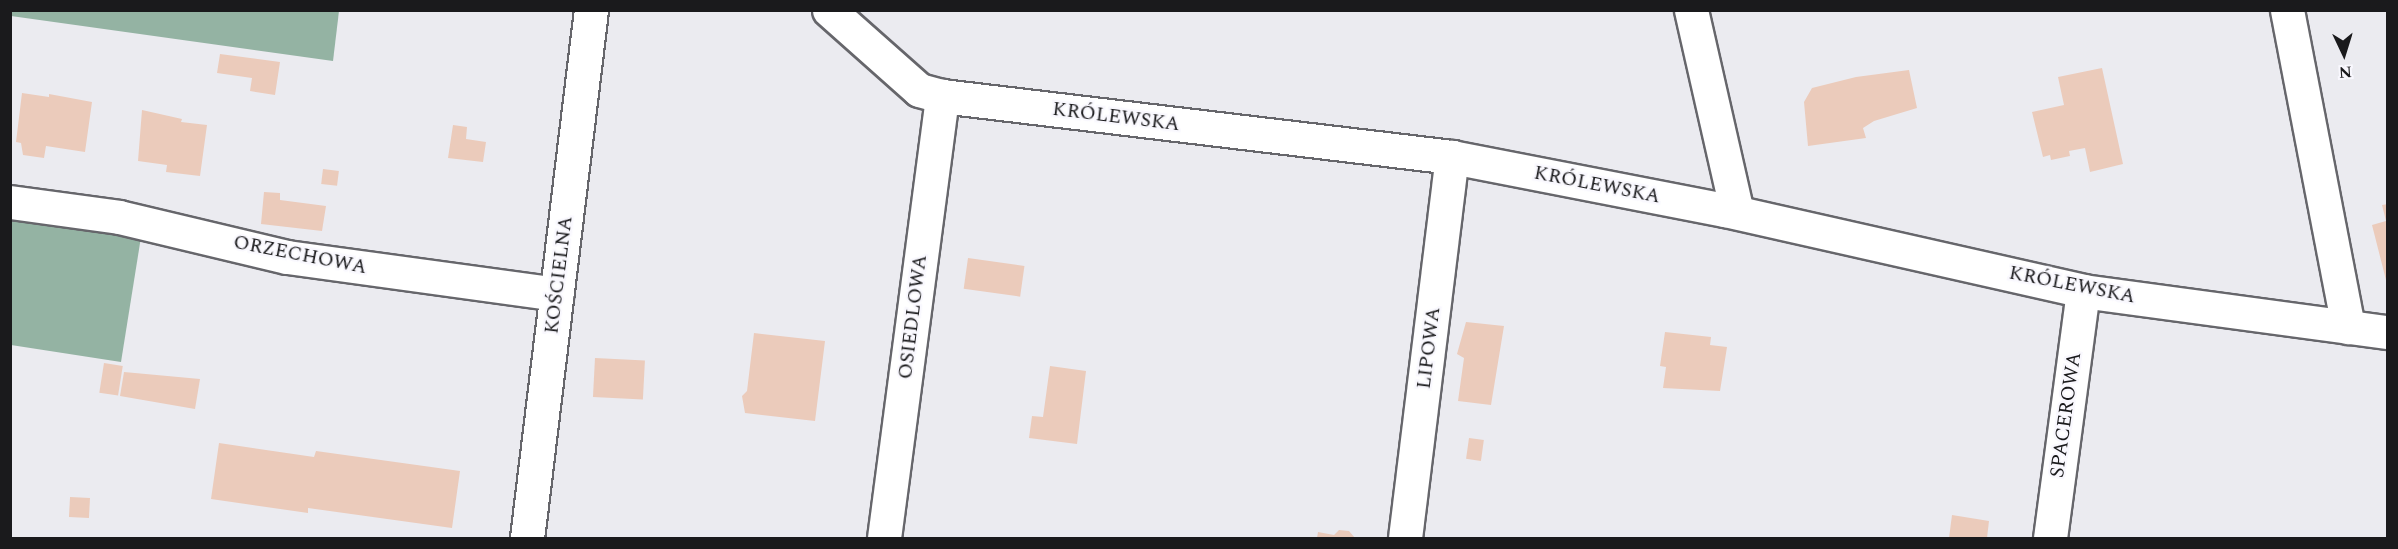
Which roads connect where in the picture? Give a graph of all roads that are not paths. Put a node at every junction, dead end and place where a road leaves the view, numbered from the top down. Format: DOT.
graph roads {
  1 [pos="591,10"];
  2 [pos="829,10"];
  3 [pos="1691,10"];
  4 [pos="2287,10"];
  5 [pos="942,96"];
  6 [pos="1452,157"];
  7 [pos="10,202"];
  8 [pos="1737,212"];
  9 [pos="2083,291"];
  10 [pos="556,294"];
  11 [pos="2348,327"];
  12 [pos="2388,332"];
  13 [pos="526,538"];
  14 [pos="884,538"];
  15 [pos="1405,538"];
  16 [pos="2049,538"];
  1 -- 10 [label="street, KOŚCIELNA"];
  2 -- 5 [label="street, KRÓLEWSKA"];
  3 -- 8 [label="street"];
  4 -- 11 [label="street"];
  5 -- 6 [label="street, KRÓLEWSKA"];
  5 -- 14 [label="street, OSIEDLOWA"];
  6 -- 8 [label="street, KRÓLEWSKA"];
  6 -- 15 [label="street, LIPOWA"];
  7 -- 10 [label="street, ORZECHOWA"];
  8 -- 9 [label="street, KRÓLEWSKA"];
  9 -- 11 [label="street, KRÓLEWSKA"];
  9 -- 16 [label="street, SPACEROWA"];
  10 -- 13 [label="street, KOŚCIELNA"];
  11 -- 12 [label="street, KRÓLEWSKA"];
}
